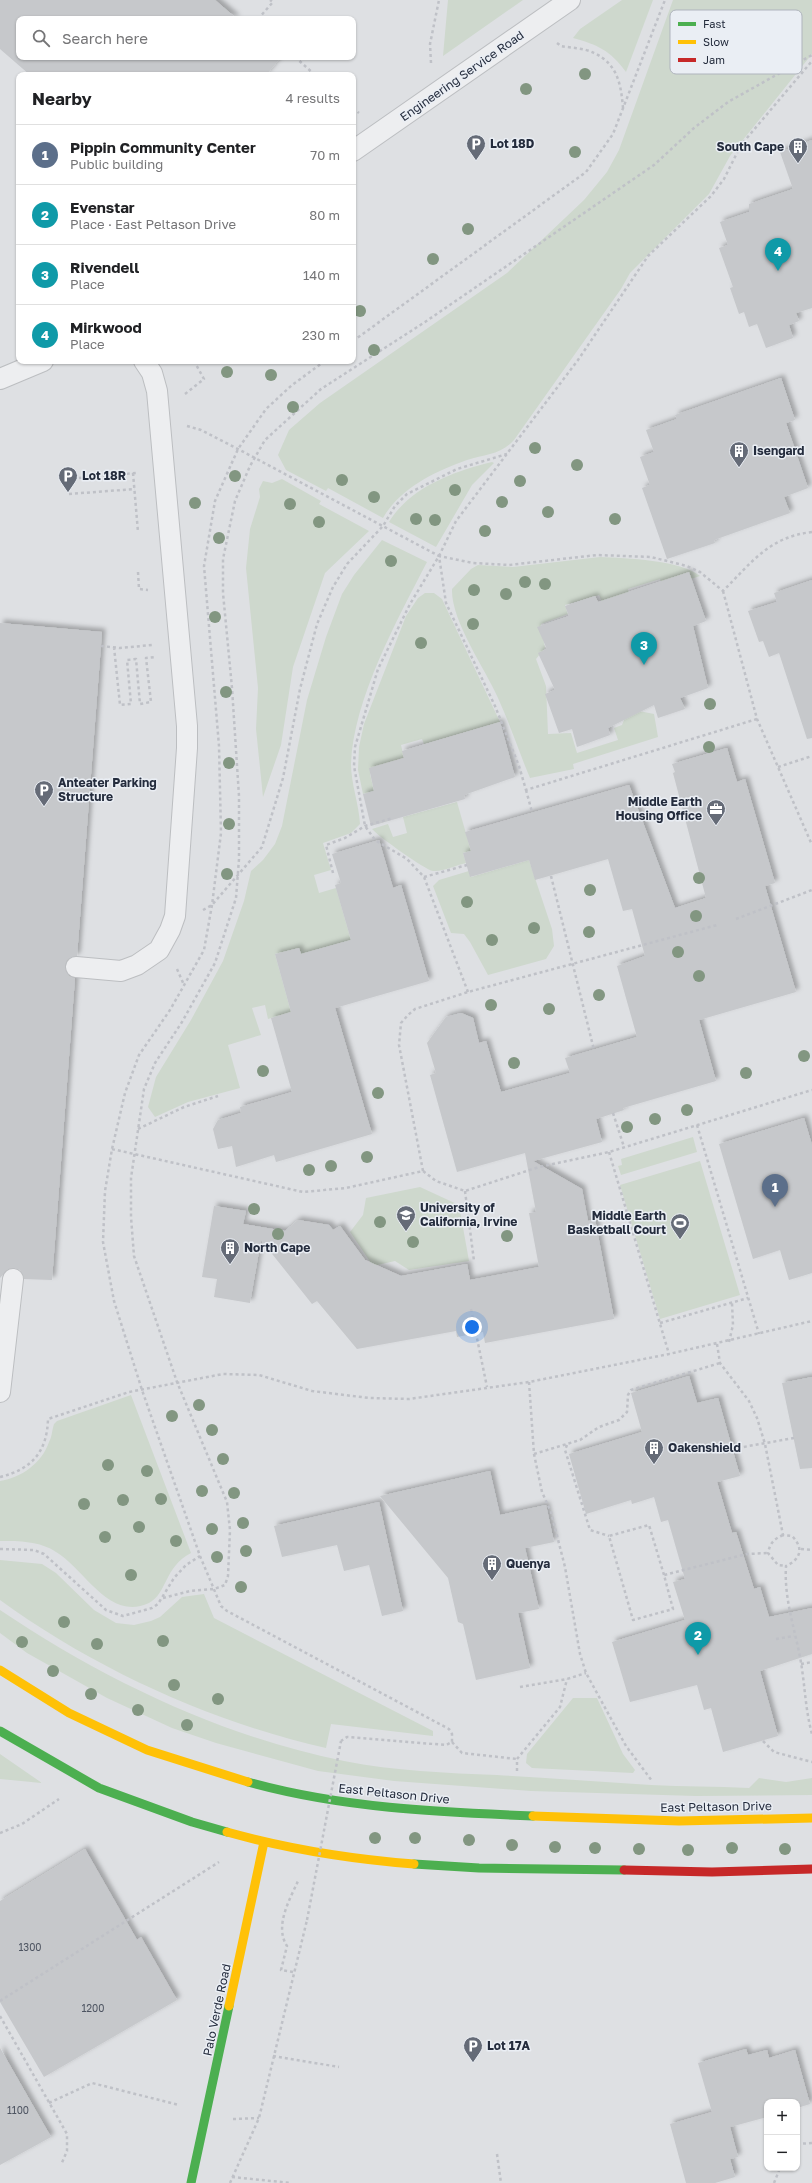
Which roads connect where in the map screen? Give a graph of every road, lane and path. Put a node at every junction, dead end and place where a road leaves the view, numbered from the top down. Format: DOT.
graph roads {
  1 [pos="270,0"];
  2 [pos="439,0"];
  3 [pos="570,0"];
  4 [pos="664,0"];
  5 [pos="261,16"];
  6 [pos="538,23"];
  7 [pos="812,55"];
  8 [pos="298,60"];
  9 [pos="812,60"];
  10 [pos="802,61"];
  11 [pos="312,72"];
  12 [pos="802,72"];
  13 [pos="778,74"];
  14 [pos="800,74"];
  15 [pos="438,91"];
  16 [pos="623,110"];
  17 [pos="356,150"];
  18 [pos="356,338"];
  19 [pos="36,364"];
  20 [pos="146,364"];
  21 [pos="196,364"];
  22 [pos="321,364"];
  23 [pos="0,379"];
  24 [pos="184,395"];
  25 [pos="186,426"];
  26 [pos="238,449"];
  27 [pos="507,453"];
  28 [pos="254,458"];
  29 [pos="142,473"];
  30 [pos="133,474"];
  31 [pos="67,479"];
  32 [pos="135,489"];
  33 [pos="69,494"];
  34 [pos="383,526"];
  35 [pos="138,532"];
  36 [pos="812,532"];
  37 [pos="439,556"];
  38 [pos="723,591"];
  39 [pos="101,646"];
  40 [pos="146,646"];
  41 [pos="114,647"];
  42 [pos="157,651"];
  43 [pos="757,719"];
  44 [pos="812,756"];
  45 [pos="778,767"];
  46 [pos="526,790"];
  47 [pos="532,812"];
  48 [pos="393,818"];
  49 [pos="365,826"];
  50 [pos="812,845"];
  51 [pos="467,865"];
  52 [pos="333,873"];
  53 [pos="237,875"];
  54 [pos="551,876"];
  55 [pos="424,877"];
  56 [pos="812,890"];
  57 [pos="212,905"];
  58 [pos="736,919"];
  59 [pos="717,924"];
  60 [pos="170,930"];
  61 [pos="572,963"];
  62 [pos="76,967"];
  63 [pos="468,992"];
  64 [pos="594,1050"];
  65 [pos="812,1090"];
  66 [pos="218,1096"];
  67 [pos="613,1113"];
  68 [pos="697,1125"];
  69 [pos="138,1129"];
  70 [pos="624,1147"];
  71 [pos="112,1149"];
  72 [pos="608,1152"];
  73 [pos="134,1155"];
  74 [pos="423,1171"];
  75 [pos="465,1191"];
  76 [pos="474,1261"];
  77 [pos="13,1279"];
  78 [pos="748,1298"];
  79 [pos="732,1303"];
  80 [pos="471,1309"];
  81 [pos="812,1321"];
  82 [pos="660,1323"];
  83 [pos="759,1334"];
  84 [pos="729,1342"];
  85 [pos="717,1344"];
  86 [pos="669,1354"];
  87 [pos="720,1363"];
  88 [pos="177,1382"];
  89 [pos="529,1382"];
  90 [pos="487,1387"];
  91 [pos="142,1390"];
  92 [pos="0,1392"];
  93 [pos="794,1438"];
  94 [pos="567,1444"];
  95 [pos="765,1444"];
  96 [pos="732,1449"];
  97 [pos="534,1454"];
  98 [pos="0,1477"];
  99 [pos="783,1535"];
  100 [pos="610,1536"];
  101 [pos="0,1549"];
  102 [pos="801,1549"];
  103 [pos="812,1550"];
  104 [pos="768,1553"];
  105 [pos="200,1556"];
  106 [pos="786,1566"];
  107 [pos="664,1575"];
  108 [pos="214,1589"];
  109 [pos="163,1598"];
  110 [pos="794,1636"];
  111 [pos="776,1639"];
  112 [pos="812,1662"];
  113 [pos="801,1664"];
  114 [pos="0,1670"];
  115 [pos="586,1673"];
  116 [pos="567,1679"];
  117 [pos="520,1687"];
  118 [pos="0,1731"];
  119 [pos="812,1734"];
  120 [pos="763,1741"];
  121 [pos="452,1742"];
  122 [pos="517,1759"];
  123 [pos="812,1762"];
  124 [pos="517,1771"];
  125 [pos="652,1782"];
  126 [pos="64,1796"];
  127 [pos="812,1818"];
  128 [pos="0,1832"];
  129 [pos="264,1842"];
  130 [pos="218,1862"];
  131 [pos="812,1869"];
  132 [pos="298,1881"];
  133 [pos="293,1972"];
  134 [pos="0,2001"];
  135 [pos="0,2016"];
  136 [pos="273,2056"];
  137 [pos="339,2067"];
  138 [pos="49,2103"];
  139 [pos="177,2105"];
  140 [pos="812,2143"];
  141 [pos="800,2144"];
  142 [pos="497,2154"];
  143 [pos="61,2165"];
  144 [pos="779,2171"];
  145 [pos="232,2177"];
  146 [pos="191,2183"];
  147 [pos="230,2183"];
  148 [pos="291,2183"];
  149 [pos="501,2183"];
  150 [pos="774,2183"];
  1 -- 5 [label="path"];
  2 -- 15 [label="path"];
  3 -- 6 [label="lane, Engineering Service Road"];
  4 -- 16 [label="path"];
  6 -- 15 [label="lane, Engineering Service Road"];
  6 -- 16 [label="path"];
  7 -- 10 [label="path"];
  8 -- 11 [label="path"];
  9 -- 12 [label="path"];
  13 -- 28 [label="path"];
  14 -- 27 [label="path"];
  15 -- 17 [label="lane, Engineering Service Road"];
  16 -- 18 [label="path"];
  19 -- 23 [label="lane"];
  20 -- 60 [label="lane"];
  21 -- 24 [label="path"];
  22 -- 26 [label="path"];
  25 -- 26 [label="path"];
  26 -- 28 [label="path"];
  26 -- 57 [label="path"];
  27 -- 34 [label="path"];
  27 -- 37 [label="path"];
  28 -- 34 [label="path"];
  28 -- 53 [label="path"];
  29 -- 30 [label="path"];
  30 -- 31 [label="path"];
  30 -- 32 [label="path"];
  32 -- 33 [label="path"];
  32 -- 35 [label="path"];
  34 -- 37 [label="path"];
  34 -- 53 [label="path"];
  36 -- 38 [label="path"];
  37 -- 38 [label="path"];
  37 -- 46 [label="path"];
  37 -- 49 [label="path"];
  38 -- 43 [label="path"];
  39 -- 41 [label="path"];
  40 -- 41 [label="path"];
  41 -- 42 [label="path"];
  43 -- 45 [label="path"];
  43 -- 46 [label="path"];
  44 -- 45 [label="path"];
  45 -- 50 [label="path"];
  46 -- 47 [label="path"];
  48 -- 49 [label="path"];
  49 -- 52 [label="path"];
  49 -- 55 [label="path"];
  51 -- 55 [label="path"];
  53 -- 57 [label="path"];
  53 -- 69 [label="path"];
  54 -- 61 [label="path"];
  55 -- 63 [label="path"];
  56 -- 58 [label="path"];
  57 -- 60 [label="path"];
  57 -- 71 [label="path"];
  59 -- 61 [label="path"];
  60 -- 62 [label="lane"];
  61 -- 63 [label="path"];
  61 -- 64 [label="path"];
  63 -- 74 [label="path"];
  65 -- 68 [label="path"];
  66 -- 69 [label="path"];
  67 -- 70 [label="path"];
  68 -- 70 [label="path"];
  68 -- 78 [label="path"];
  69 -- 73 [label="path"];
  70 -- 72 [label="path"];
  71 -- 73 [label="path"];
  71 -- 91 [label="path"];
  72 -- 75 [label="path"];
  72 -- 82 [label="path"];
  73 -- 74 [label="path"];
  73 -- 88 [label="path"];
  74 -- 75 [label="path"];
  75 -- 76 [label="path"];
  77 -- 92 [label="lane"];
  78 -- 79 [label="path"];
  78 -- 83 [label="path"];
  79 -- 82 [label="path"];
  79 -- 84 [label="path"];
  80 -- 90 [label="path"];
  81 -- 83 [label="path"];
  82 -- 86 [label="path"];
  83 -- 84 [label="path"];
  84 -- 85 [label="path"];
  85 -- 86 [label="path"];
  85 -- 87 [label="path"];
  86 -- 89 [label="path"];
  87 -- 94 [label="path"];
  87 -- 95 [label="path"];
  88 -- 90 [label="path"];
  88 -- 91 [label="path"];
  88 -- 108 [label="path"];
  89 -- 90 [label="path"];
  89 -- 97 [label="path"];
  91 -- 98 [label="path"];
  91 -- 105 [label="path"];
  93 -- 95 [label="path"];
  94 -- 97 [label="path"];
  94 -- 100 [label="path"];
  95 -- 96 [label="path"];
  95 -- 99 [label="path"];
  97 -- 115 [label="path"];
  99 -- 102 [label="path"];
  99 -- 104 [label="path"];
  100 -- 107 [label="path"];
  100 -- 107 [label="path"];
  101 -- 109 [label="path"];
  102 -- 103 [label="path"];
  102 -- 106 [label="path"];
  104 -- 106 [label="path"];
  104 -- 107 [label="path"];
  105 -- 108 [label="path"];
  105 -- 109 [label="path"];
  106 -- 110 [label="path"];
  108 -- 109 [label="path"];
  108 -- 121 [label="path"];
  110 -- 111 [label="path"];
  110 -- 113 [label="path"];
  112 -- 113 [label="path"];
  113 -- 119 [label="path"];
  114 -- 127 [label="main road, East Peltason Drive"];
  115 -- 116 [label="path"];
  115 -- 125 [label="path"];
  116 -- 117 [label="path"];
  116 -- 122 [label="path"];
  118 -- 129 [label="main road"];
  120 -- 123 [label="path"];
  121 -- 122 [label="path"];
  121 -- 133 [label="path, bridge"];
  122 -- 124 [label="path"];
  126 -- 128 [label="path"];
  129 -- 131 [label="main road"];
  129 -- 146 [label="main road, Palo Verde Road"];
  130 -- 134 [label="path"];
  132 -- 133 [label="path"];
  133 -- 136 [label="path"];
  135 -- 138 [label="path"];
  136 -- 137 [label="path"];
  136 -- 145 [label="path"];
  138 -- 139 [label="path"];
  138 -- 143 [label="path"];
  140 -- 141 [label="path"];
  142 -- 149 [label="path"];
  144 -- 150 [label="path"];
  145 -- 147 [label="path"];
  145 -- 148 [label="path"];
}
